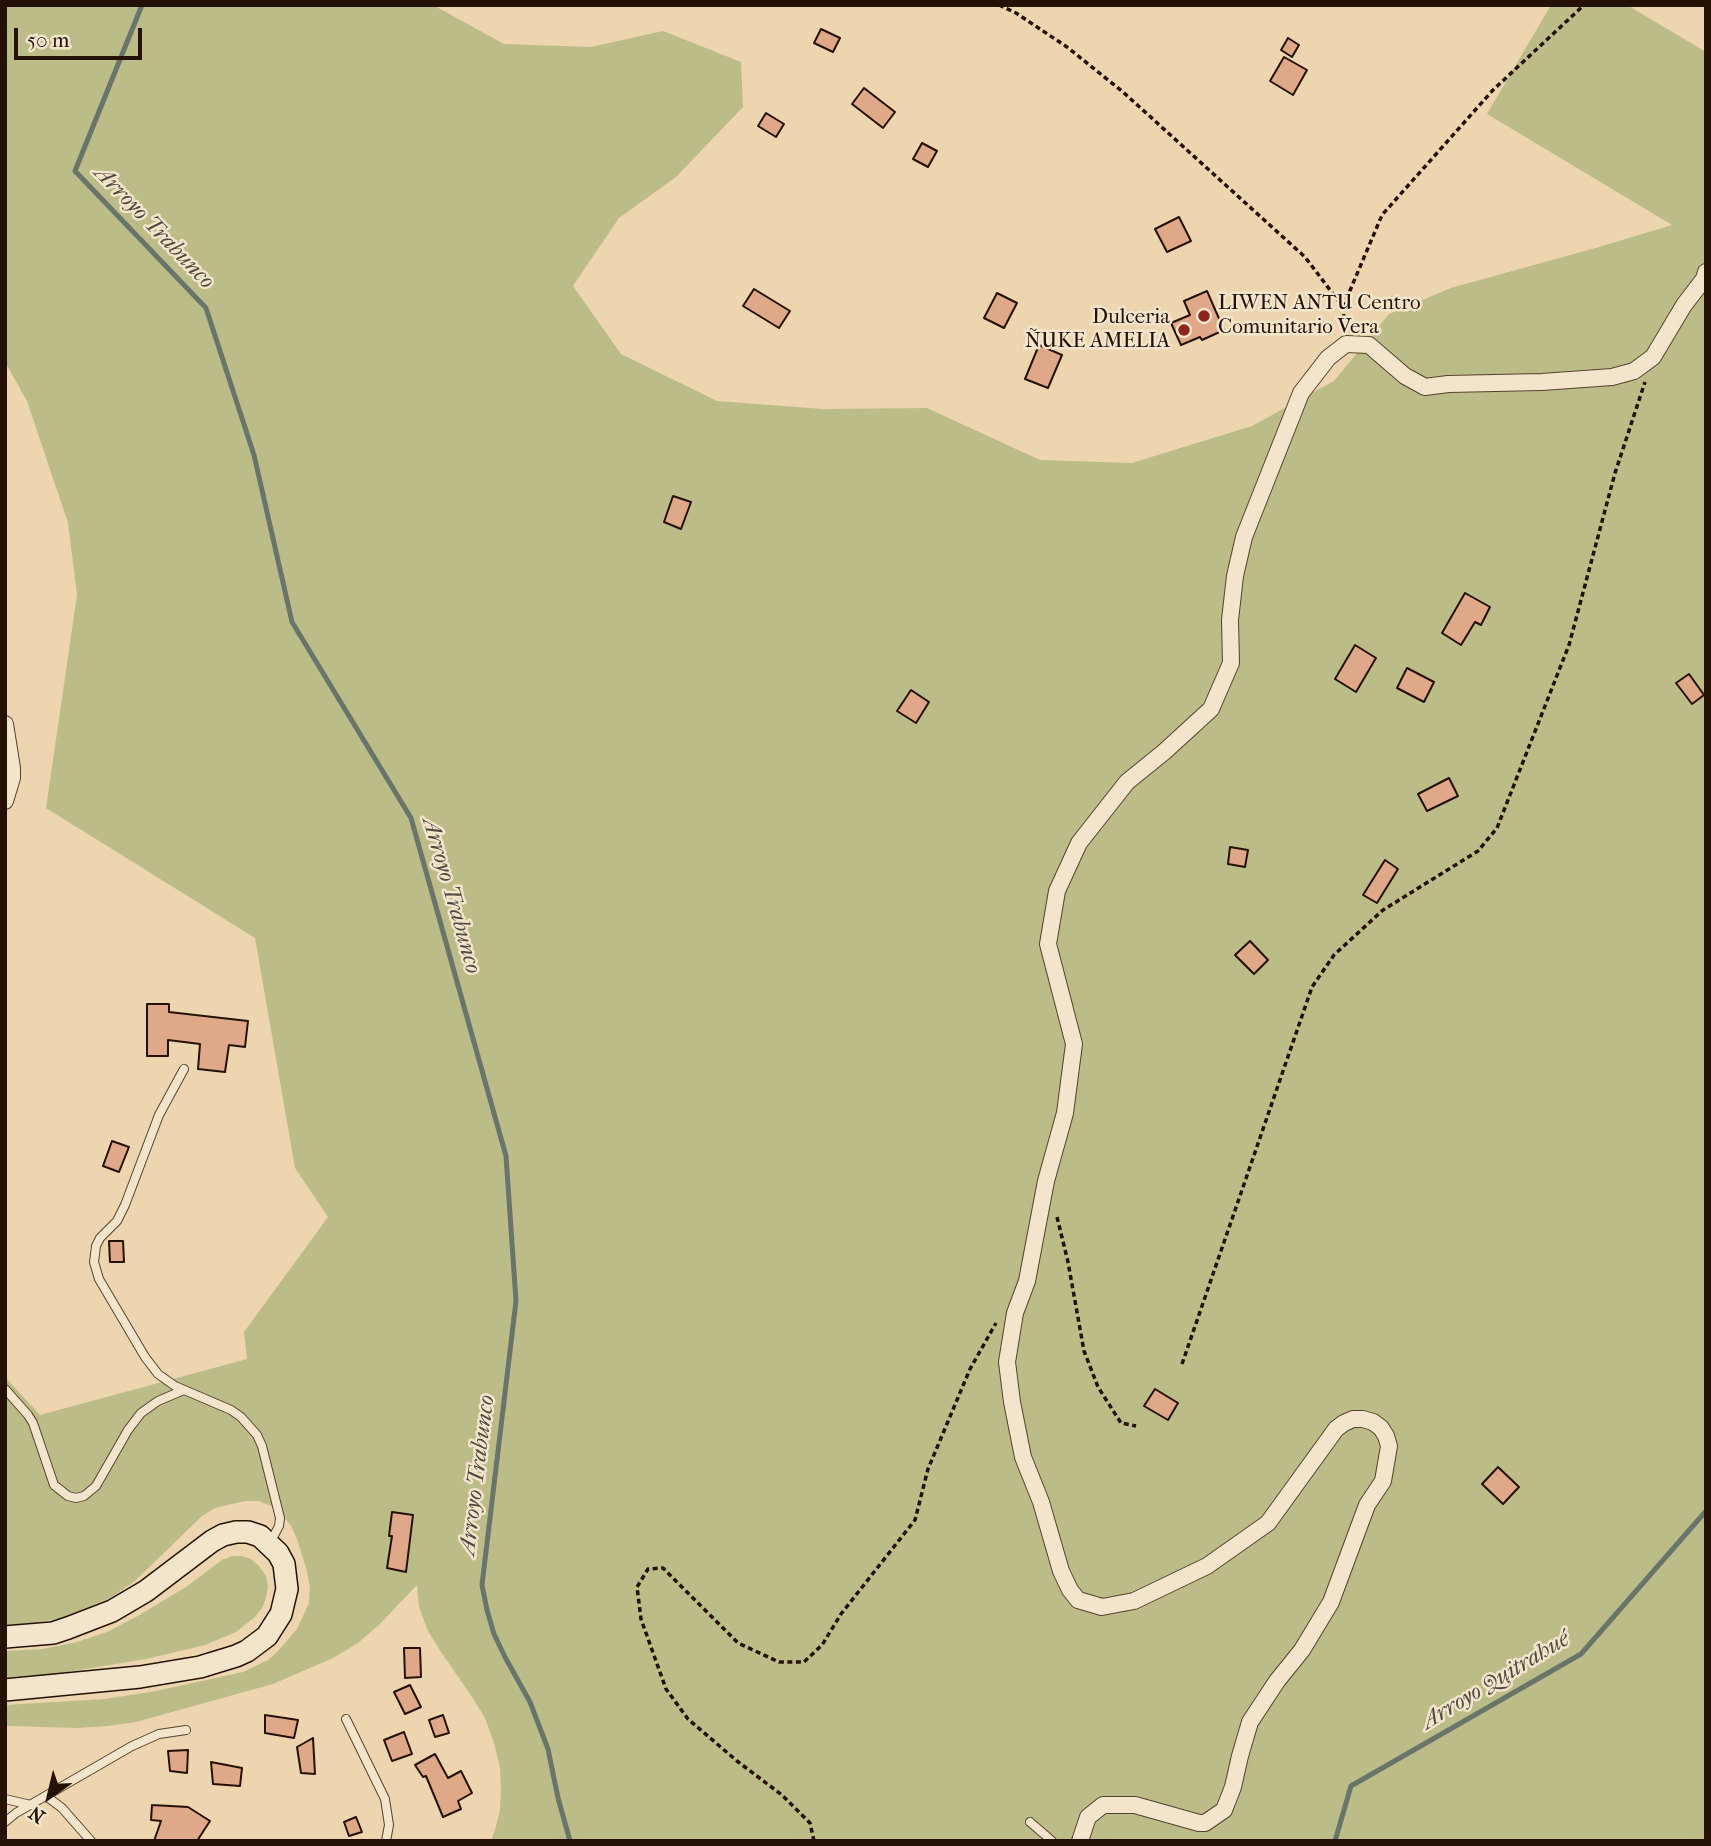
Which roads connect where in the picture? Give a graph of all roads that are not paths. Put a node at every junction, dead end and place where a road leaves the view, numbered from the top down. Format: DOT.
graph roads {
  1 [pos="1706,272"];
  2 [pos="5,724"];
  3 [pos="6,797"];
  4 [pos="184,1069"];
  5 [pos="5,1389"];
  6 [pos="184,1390"];
  7 [pos="270,1544"];
  8 [pos="5,1637"];
  9 [pos="5,1690"];
  10 [pos="346,1719"];
  11 [pos="186,1730"];
  12 [pos="46,1796"];
  13 [pos="5,1800"];
  14 [pos="31,1805"];
  15 [pos="5,1822"];
  16 [pos="1030,1822"];
  17 [pos="91,1841"];
  18 [pos="386,1841"];
  19 [pos="1052,1841"];
  20 [pos="1080,1841"];
  1 -- 20 [label="street"];
  2 -- 3 [label="street"];
  4 -- 6 [label="lane"];
  5 -- 6 [label="lane"];
  6 -- 7 [label="lane"];
  7 -- 8 [label="street"];
  7 -- 9 [label="street"];
  10 -- 18 [label="lane"];
  11 -- 12 [label="lane"];
  12 -- 14 [label="lane"];
  12 -- 17 [label="lane"];
  13 -- 14 [label="lane"];
  14 -- 15 [label="lane"];
  16 -- 19 [label="lane"];
}
